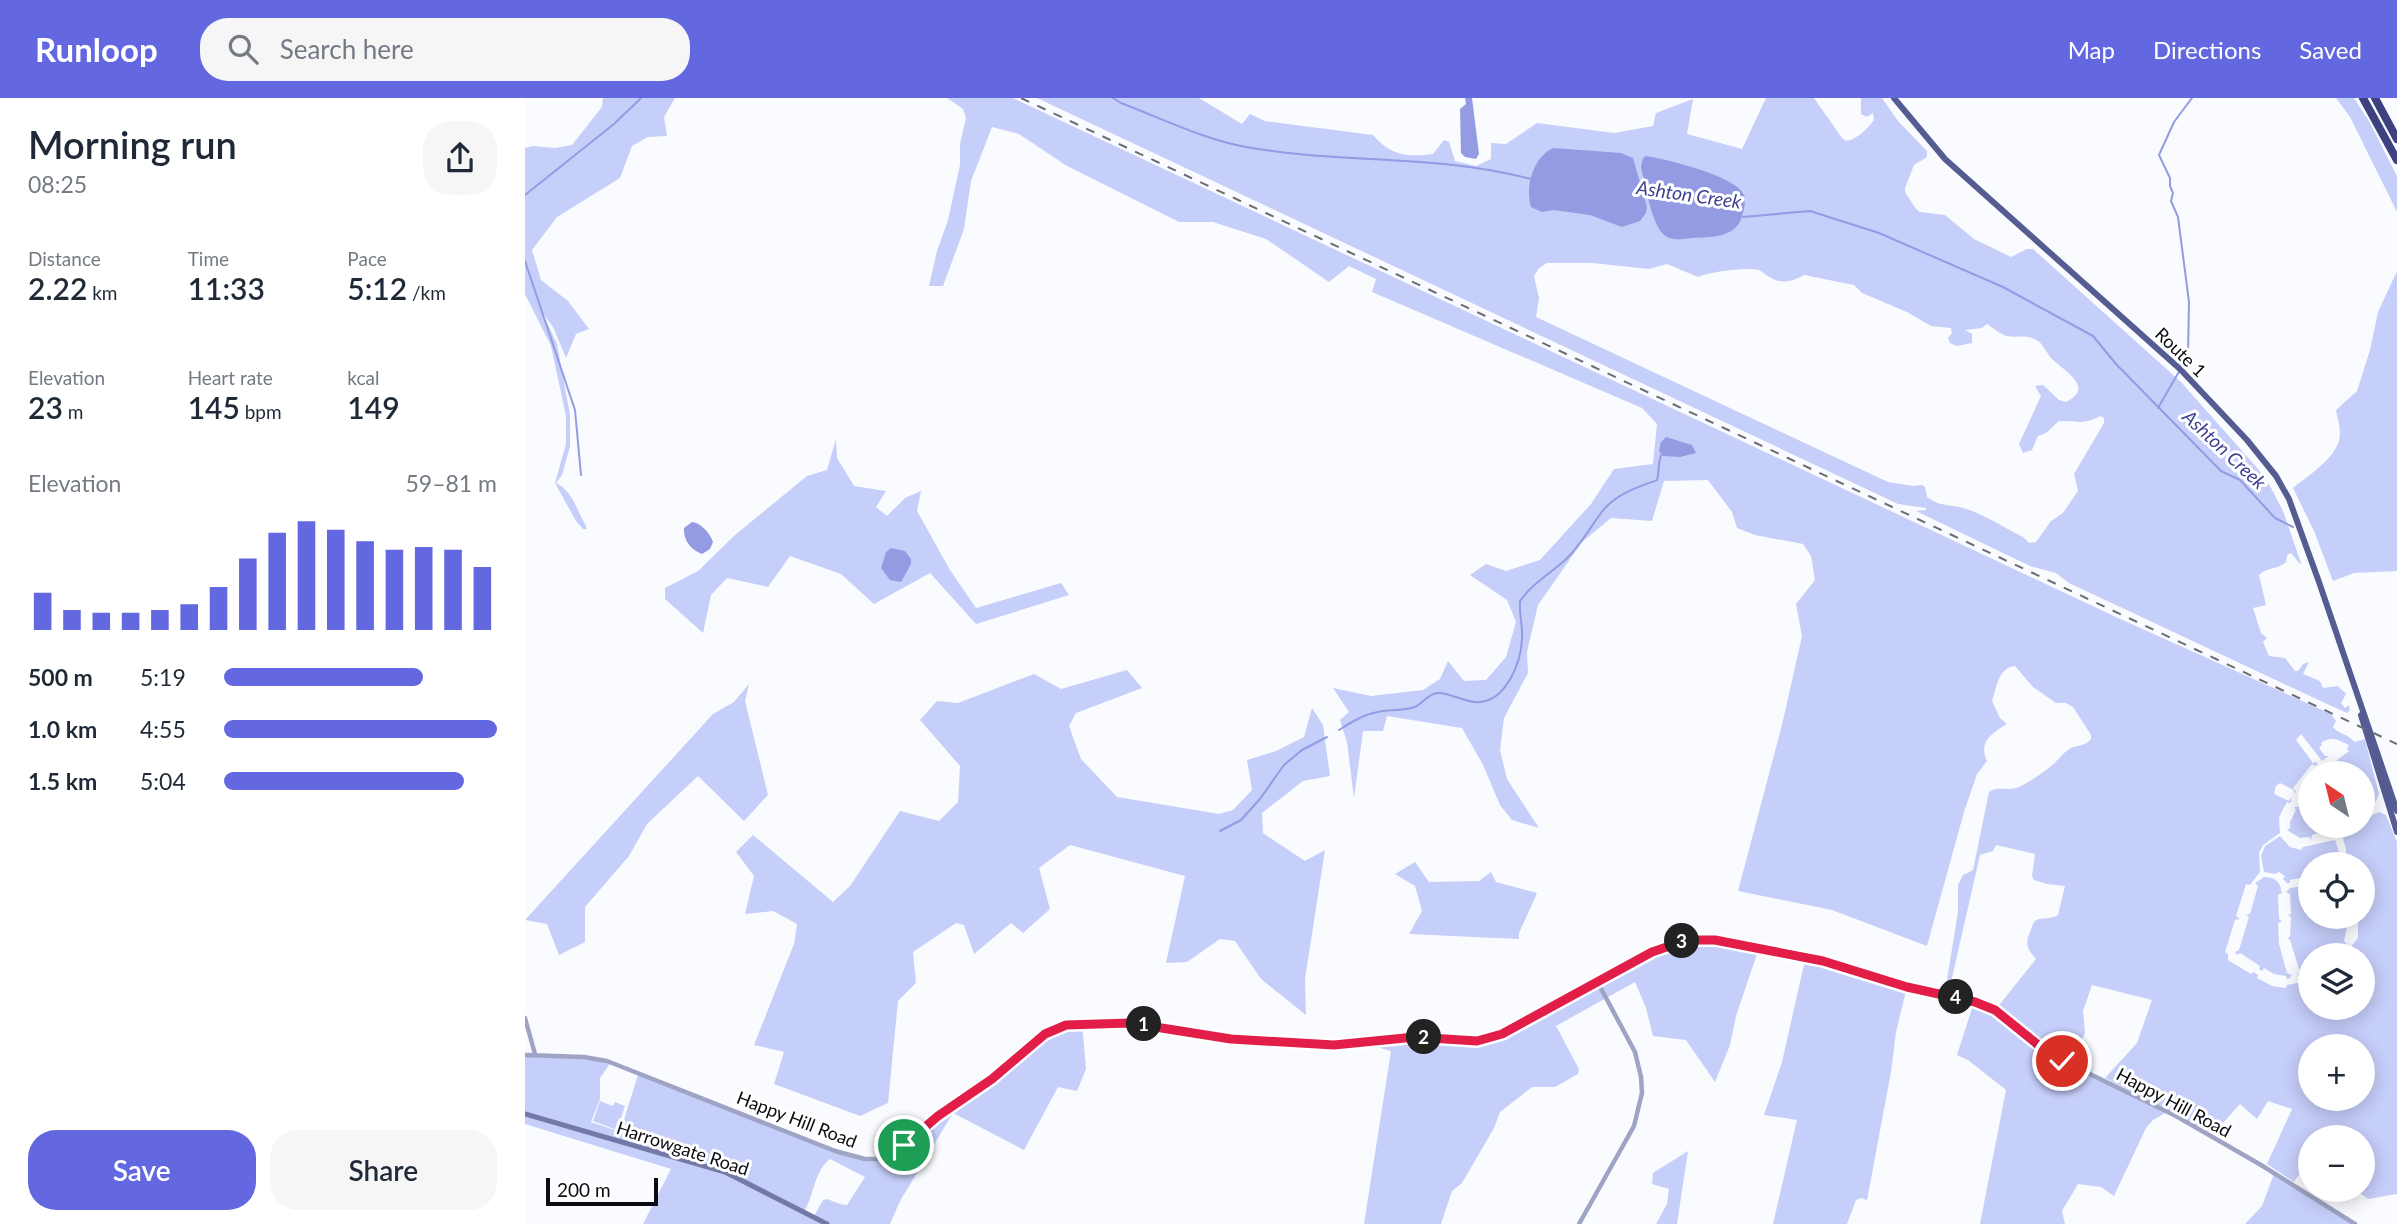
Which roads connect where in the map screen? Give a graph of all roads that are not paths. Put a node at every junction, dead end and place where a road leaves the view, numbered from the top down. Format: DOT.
graph roads {
  1 [pos="1894,98"];
  2 [pos="2363,98"];
  3 [pos="2375,98"];
  4 [pos="2397,139"];
  5 [pos="2397,160"];
  6 [pos="2355,690"];
  7 [pos="2397,811"];
  8 [pos="2397,832"];
  9 [pos="1597,981"];
  10 [pos="525,1018"];
  11 [pos="535,1054"];
  12 [pos="525,1055"];
  13 [pos="525,1114"];
  14 [pos="827,1224"];
  15 [pos="1579,1224"];
  16 [pos="2355,1224"];
  1 -- 6 [label="main road, Route 1"];
  2 -- 5 [label="highway"];
  3 -- 4 [label="highway"];
  6 -- 7 [label="main road, Route 1"];
  6 -- 8 [label="main road, Route 1"];
  9 -- 11 [label="street, Happy Hill Road"];
  9 -- 15 [label="street"];
  9 -- 16 [label="street, Happy Hill Road"];
  10 -- 11 [label="street"];
  11 -- 12 [label="street, Happy Hill Road"];
  13 -- 14 [label="main road, Harrowgate Road"];
}
